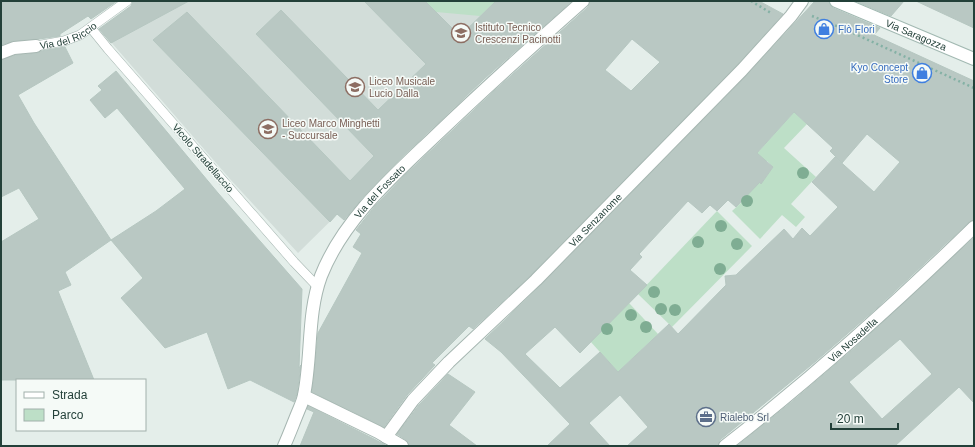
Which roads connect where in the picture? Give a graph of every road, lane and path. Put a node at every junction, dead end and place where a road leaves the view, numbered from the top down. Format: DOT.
graph roads {
  1 [pos="128,1"];
  2 [pos="583,1"];
  3 [pos="751,1"];
  4 [pos="802,1"];
  5 [pos="836,1"];
  6 [pos="776,15"];
  7 [pos="809,15"];
  8 [pos="91,28"];
  9 [pos="36,46"];
  10 [pos="1,53"];
  11 [pos="974,59"];
  12 [pos="974,88"];
  13 [pos="974,227"];
  14 [pos="317,286"];
  15 [pos="304,396"];
  16 [pos="386,437"];
  17 [pos="284,446"];
  18 [pos="402,446"];
  19 [pos="725,446"];
  1 -- 8 [label="lane, Via del Riccio"];
  2 -- 14 [label="street, Via del Fossato"];
  3 -- 6 [label="path"];
  4 -- 16 [label="street, Via Senzanome"];
  5 -- 11 [label="street, Via Saragozza"];
  7 -- 12 [label="path"];
  8 -- 9 [label="lane, Via del Riccio"];
  8 -- 14 [label="lane, Vicolo Stradellaccio"];
  9 -- 10 [label="street, Via del Riccio"];
  13 -- 19 [label="street, Via Nosadella"];
  14 -- 15 [label="street, Via del Fossato"];
  15 -- 16 [label="street"];
  15 -- 17 [label="street, Via del Fossato"];
  16 -- 18 [label="street"];
}
